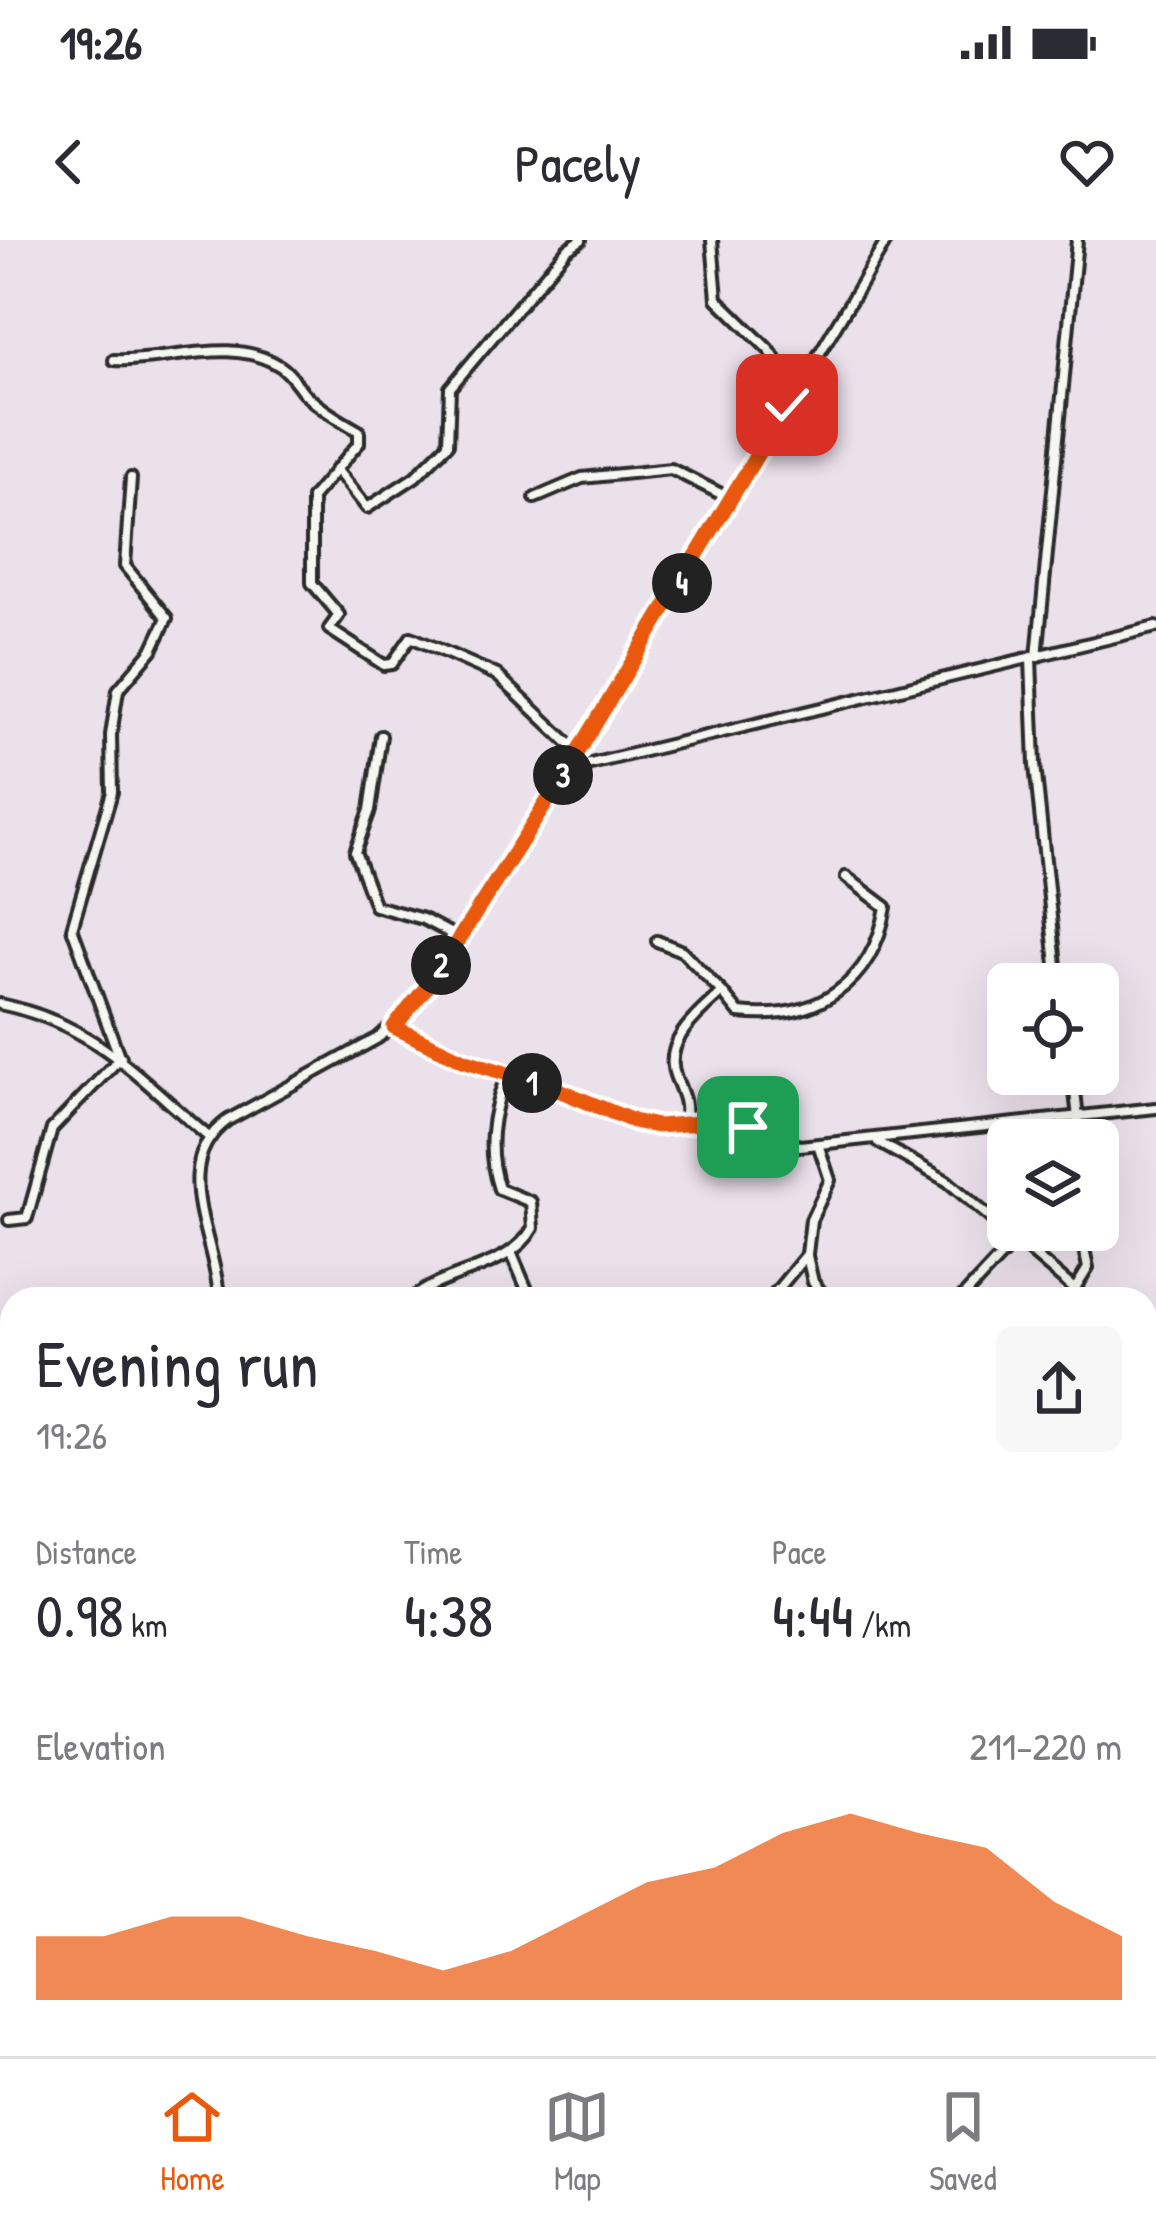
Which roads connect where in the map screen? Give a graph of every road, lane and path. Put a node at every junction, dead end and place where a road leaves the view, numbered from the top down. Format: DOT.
graph roads {
  1 [pos="581,240"];
  2 [pos="712,240"];
  3 [pos="887,240"];
  4 [pos="1077,240"];
  5 [pos="115,360"];
  6 [pos="796,390"];
  7 [pos="336,469"];
  8 [pos="131,478"];
  9 [pos="535,499"];
  10 [pos="731,500"];
  11 [pos="1156,627"];
  12 [pos="1034,658"];
  13 [pos="381,736"];
  14 [pos="578,752"];
  15 [pos="568,769"];
  16 [pos="846,877"];
  17 [pos="459,938"];
  18 [pos="657,941"];
  19 [pos="1056,963"];
  20 [pos="722,992"];
  21 [pos="0,1004"];
  22 [pos="394,1027"];
  23 [pos="120,1055"];
  24 [pos="506,1077"];
  25 [pos="1075,1095"];
  26 [pos="1156,1108"];
  27 [pos="1078,1118"];
  28 [pos="683,1124"];
  29 [pos="210,1138"];
  30 [pos="874,1140"];
  31 [pos="819,1148"];
  32 [pos="987,1217"];
  33 [pos="9,1220"];
  34 [pos="1006,1251"];
  35 [pos="1028,1251"];
  36 [pos="1084,1251"];
  37 [pos="512,1252"];
  38 [pos="807,1255"];
  39 [pos="216,1287"];
  40 [pos="429,1287"];
  41 [pos="526,1287"];
  42 [pos="780,1287"];
  43 [pos="817,1287"];
  44 [pos="972,1287"];
  45 [pos="1072,1287"];
  46 [pos="1076,1287"];
  1 -- 7 [label="street"];
  2 -- 6 [label="street"];
  3 -- 6 [label="street"];
  4 -- 12 [label="street"];
  5 -- 7 [label="street"];
  6 -- 10 [label="street"];
  7 -- 14 [label="street"];
  8 -- 23 [label="street"];
  9 -- 10 [label="street"];
  10 -- 14 [label="street"];
  11 -- 12 [label="street"];
  12 -- 15 [label="street"];
  12 -- 19 [label="street"];
  13 -- 17 [label="street"];
  14 -- 15 [label="street"];
  15 -- 17 [label="street"];
  16 -- 20 [label="street"];
  17 -- 22 [label="street"];
  18 -- 20 [label="street"];
  20 -- 28 [label="street"];
  21 -- 23 [label="street"];
  22 -- 24 [label="street"];
  22 -- 29 [label="street"];
  23 -- 29 [label="street"];
  23 -- 33 [label="street"];
  24 -- 28 [label="street"];
  24 -- 37 [label="street"];
  25 -- 27 [label="street"];
  26 -- 27 [label="street"];
  27 -- 30 [label="street"];
  28 -- 31 [label="street"];
  29 -- 39 [label="street"];
  30 -- 31 [label="street"];
  30 -- 32 [label="street"];
  31 -- 38 [label="street"];
  34 -- 44 [label="street"];
  35 -- 45 [label="street"];
  36 -- 46 [label="street"];
  37 -- 40 [label="street"];
  37 -- 41 [label="street"];
  38 -- 42 [label="street"];
  38 -- 43 [label="street"];
}
